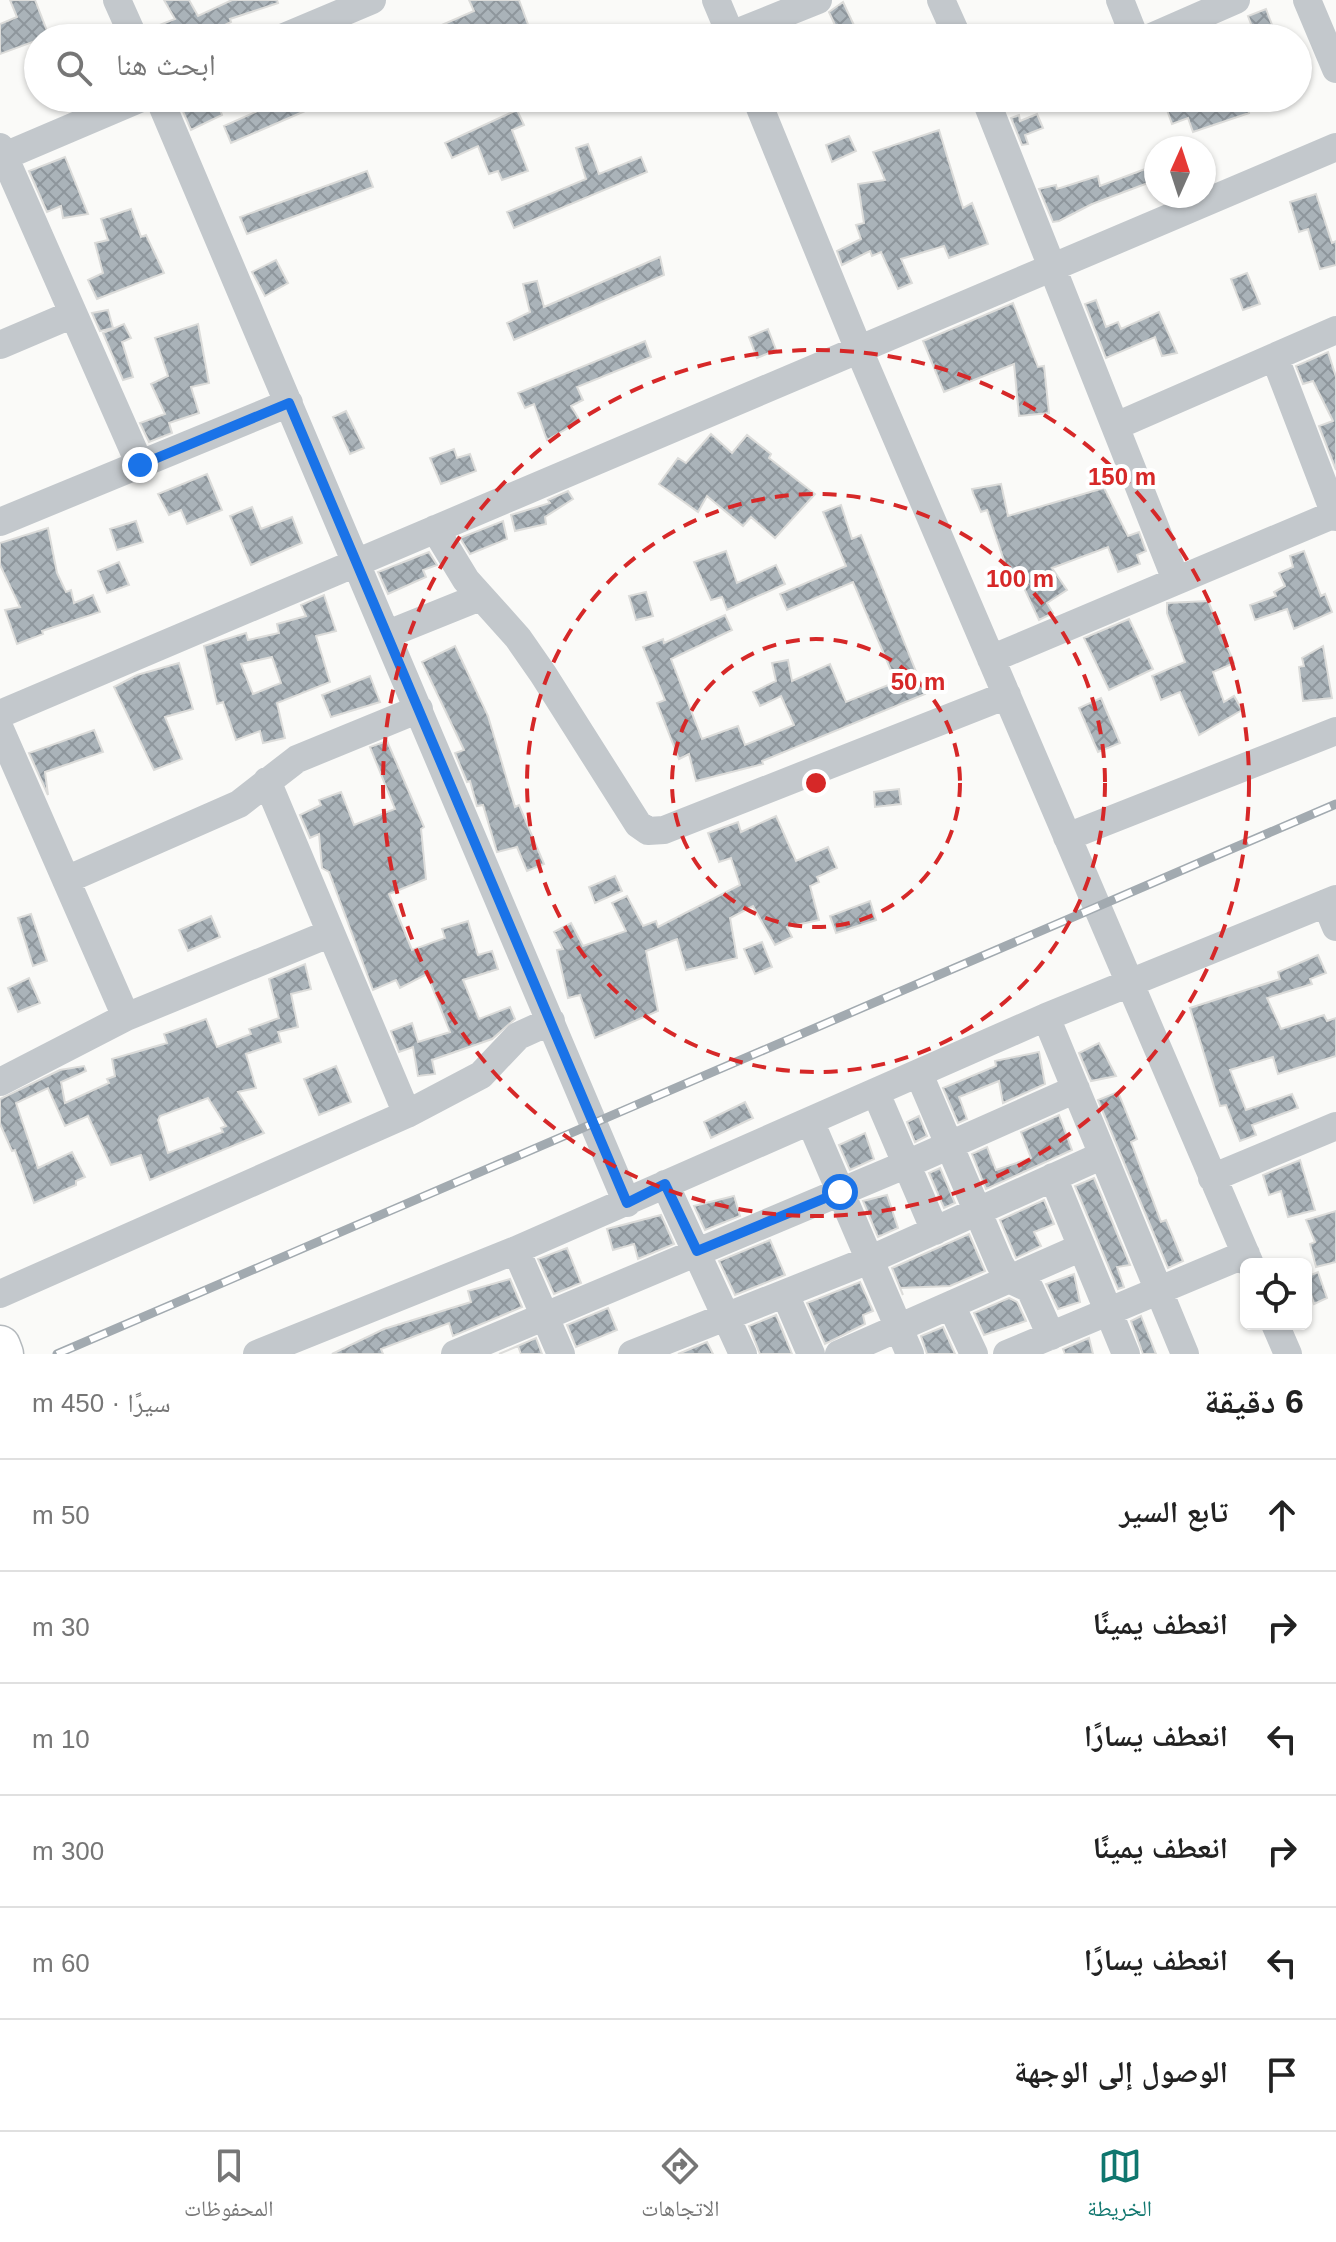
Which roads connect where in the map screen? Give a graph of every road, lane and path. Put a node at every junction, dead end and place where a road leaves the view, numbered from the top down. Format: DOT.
graph roads {
  1 [pos="117,0"];
  2 [pos="372,0"];
  3 [pos="716,0"];
  4 [pos="818,0"];
  5 [pos="941,0"];
  6 [pos="1120,0"];
  7 [pos="1236,0"];
  8 [pos="1307,0"];
  9 [pos="128,24"];
  10 [pos="315,24"];
  11 [pos="726,24"];
  12 [pos="760,24"];
  13 [pos="952,24"];
  14 [pos="1129,24"];
  15 [pos="1181,24"];
  16 [pos="1336,69"];
  17 [pos="105,112"];
  18 [pos="165,112"];
  19 [pos="762,112"];
  20 [pos="996,112"];
  21 [pos="1336,147"];
  22 [pos="1,153"];
  23 [pos="1053,267"];
  24 [pos="73,314"];
  25 [pos="1336,330"];
  26 [pos="0,345"];
  27 [pos="859,350"];
  28 [pos="1275,358"];
  29 [pos="289,403"];
  30 [pos="1116,426"];
  31 [pos="140,465"];
  32 [pos="1335,516"];
  33 [pos="0,522"];
  34 [pos="435,529"];
  35 [pos="357,562"];
  36 [pos="1176,580"];
  37 [pos="480,597"];
  38 [pos="388,634"];
  39 [pos="991,659"];
  40 [pos="1007,695"];
  41 [pos="419,709"];
  42 [pos="0,714"];
  43 [pos="0,729"];
  44 [pos="1336,731"];
  45 [pos="267,781"];
  46 [pos="1067,837"];
  47 [pos="66,880"];
  48 [pos="1333,910"];
  49 [pos="331,933"];
  50 [pos="1132,982"];
  51 [pos="126,1017"];
  52 [pos="1046,1017"];
  53 [pos="551,1021"];
  54 [pos="919,1074"];
  55 [pos="0,1082"];
  56 [pos="1076,1089"];
  57 [pos="876,1093"];
  58 [pos="407,1114"];
  59 [pos="811,1123"];
  60 [pos="1336,1126"];
  61 [pos="950,1145"];
  62 [pos="1103,1155"];
  63 [pos="907,1164"];
  64 [pos="1053,1177"];
  65 [pos="1212,1178"];
  66 [pos="665,1184"];
  67 [pos="840,1192"];
  68 [pos="627,1203"];
  69 [pos="979,1210"];
  70 [pos="935,1231"];
  71 [pos="1082,1247"];
  72 [pos="516,1250"];
  73 [pos="697,1251"];
  74 [pos="1248,1258"];
  75 [pos="869,1260"];
  76 [pos="1240,1262"];
  77 [pos="1009,1279"];
  78 [pos="1158,1291"];
  79 [pos="0,1294"];
  80 [pos="785,1294"];
  81 [pos="951,1305"];
  82 [pos="1108,1311"];
  83 [pos="726,1316"];
  84 [pos="545,1317"];
  85 [pos="900,1327"];
  86 [pos="1278,1330"];
  87 [pos="1051,1336"];
  88 [pos="0,1346"];
  89 [pos="3,1354"];
  90 [pos="257,1354"];
  91 [pos="455,1354"];
  92 [pos="561,1354"];
  93 [pos="632,1354"];
  94 [pos="743,1354"];
  95 [pos="811,1354"];
  96 [pos="839,1354"];
  97 [pos="910,1354"];
  98 [pos="974,1354"];
  99 [pos="1007,1354"];
  100 [pos="1126,1354"];
  101 [pos="1185,1354"];
  102 [pos="1288,1354"];
  1 -- 9 [label="street"];
  2 -- 10 [label="street"];
  3 -- 11 [label="street"];
  4 -- 12 [label="street"];
  5 -- 13 [label="street"];
  6 -- 14 [label="street"];
  7 -- 15 [label="street"];
  8 -- 16 [label="street"];
  17 -- 22 [label="street"];
  18 -- 29 [label="street"];
  19 -- 27 [label="street"];
  20 -- 23 [label="street"];
  21 -- 23 [label="street"];
  22 -- 24 [label="street"];
  23 -- 27 [label="street"];
  23 -- 30 [label="street"];
  24 -- 26 [label="street"];
  24 -- 31 [label="street"];
  25 -- 28 [label="street"];
  27 -- 34 [label="street"];
  27 -- 39 [label="street"];
  28 -- 30 [label="street"];
  28 -- 32 [label="street"];
  29 -- 31 [label="street"];
  29 -- 35 [label="street"];
  30 -- 36 [label="street"];
  31 -- 33 [label="street"];
  32 -- 36 [label="street"];
  34 -- 35 [label="street"];
  34 -- 37 [label="street"];
  35 -- 38 [label="street"];
  35 -- 42 [label="street"];
  36 -- 39 [label="street"];
  37 -- 38 [label="street"];
  37 -- 40 [label="street"];
  38 -- 41 [label="street"];
  39 -- 40 [label="street"];
  40 -- 46 [label="street"];
  41 -- 45 [label="street"];
  41 -- 53 [label="street"];
  43 -- 47 [label="street"];
  44 -- 46 [label="street"];
  45 -- 47 [label="street"];
  45 -- 49 [label="street"];
  46 -- 50 [label="street"];
  47 -- 51 [label="street"];
  48 -- 50 [label="street"];
  49 -- 51 [label="street"];
  49 -- 58 [label="street"];
  50 -- 52 [label="street"];
  50 -- 65 [label="street"];
  51 -- 55 [label="street"];
  52 -- 54 [label="street"];
  52 -- 56 [label="street"];
  53 -- 58 [label="street"];
  53 -- 68 [label="street"];
  54 -- 57 [label="street"];
  54 -- 61 [label="street"];
  56 -- 61 [label="street"];
  56 -- 62 [label="street"];
  57 -- 59 [label="street"];
  57 -- 63 [label="street"];
  58 -- 79 [label="street"];
  59 -- 66 [label="street"];
  59 -- 67 [label="street"];
  60 -- 65 [label="street"];
  61 -- 63 [label="street"];
  61 -- 69 [label="street"];
  62 -- 64 [label="street"];
  62 -- 78 [label="street"];
  63 -- 67 [label="street"];
  63 -- 70 [label="street"];
  64 -- 69 [label="street"];
  64 -- 71 [label="street"];
  65 -- 74 [label="street"];
  66 -- 68 [label="street"];
  66 -- 73 [label="street"];
  67 -- 73 [label="street"];
  67 -- 75 [label="street"];
  68 -- 72 [label="street"];
  69 -- 70 [label="street"];
  69 -- 77 [label="street"];
  70 -- 75 [label="street"];
  71 -- 77 [label="street"];
  71 -- 82 [label="street"];
  72 -- 84 [label="street"];
  72 -- 90 [label="street"];
  73 -- 83 [label="street"];
  73 -- 84 [label="street"];
  75 -- 80 [label="street"];
  75 -- 85 [label="street"];
  76 -- 78 [label="street"];
  77 -- 81 [label="street"];
  77 -- 87 [label="street"];
  78 -- 82 [label="street"];
  78 -- 101 [label="street"];
  80 -- 83 [label="street"];
  80 -- 95 [label="street"];
  81 -- 85 [label="street"];
  81 -- 98 [label="street"];
  82 -- 87 [label="street"];
  82 -- 100 [label="street"];
  83 -- 93 [label="street"];
  83 -- 94 [label="street"];
  84 -- 91 [label="street"];
  84 -- 92 [label="street"];
  85 -- 96 [label="street"];
  85 -- 97 [label="street"];
  86 -- 102 [label="street"];
  87 -- 99 [label="street"];
  88 -- 89 [label="highway"];
}
